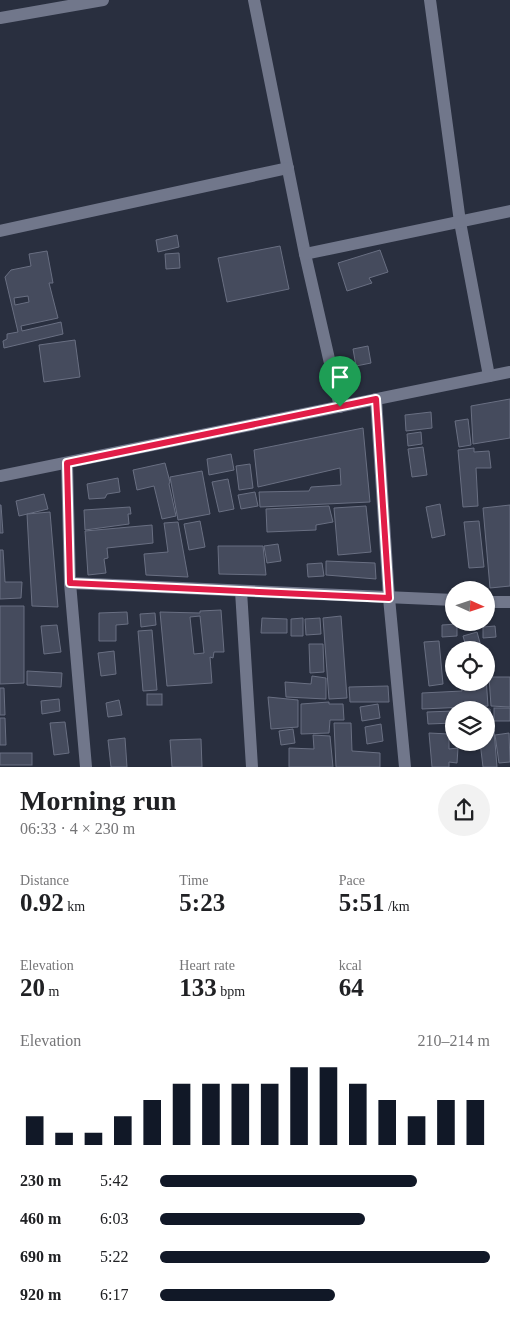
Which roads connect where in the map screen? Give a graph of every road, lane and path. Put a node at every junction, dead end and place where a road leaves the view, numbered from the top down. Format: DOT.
graph roads {
  1 [pos="103,0"];
  2 [pos="254,0"];
  3 [pos="430,0"];
  4 [pos="0,18"];
  5 [pos="288,168"];
  6 [pos="510,211"];
  7 [pos="460,222"];
  8 [pos="0,231"];
  9 [pos="305,254"];
  10 [pos="510,372"];
  11 [pos="489,376"];
  12 [pos="376,399"];
  13 [pos="340,407"];
  14 [pos="67,463"];
  15 [pos="0,476"];
  16 [pos="70,583"];
  17 [pos="241,591"];
  18 [pos="389,598"];
  19 [pos="445,600"];
  20 [pos="495,602"];
  21 [pos="510,602"];
  22 [pos="86,767"];
  23 [pos="252,767"];
  24 [pos="405,767"];
  1 -- 4 [label="street"];
  2 -- 5 [label="street"];
  3 -- 7 [label="street"];
  5 -- 8 [label="street"];
  5 -- 9 [label="street"];
  6 -- 7 [label="street"];
  7 -- 9 [label="street"];
  7 -- 11 [label="street"];
  9 -- 13 [label="street"];
  10 -- 11 [label="street"];
  11 -- 12 [label="street"];
  12 -- 13 [label="street"];
  12 -- 18 [label="street"];
  13 -- 14 [label="street"];
  14 -- 15 [label="street"];
  14 -- 16 [label="street"];
  16 -- 17 [label="street"];
  16 -- 22 [label="street"];
  17 -- 18 [label="street"];
  17 -- 23 [label="street"];
  18 -- 19 [label="street"];
  18 -- 24 [label="street"];
  20 -- 21 [label="street"];
}
